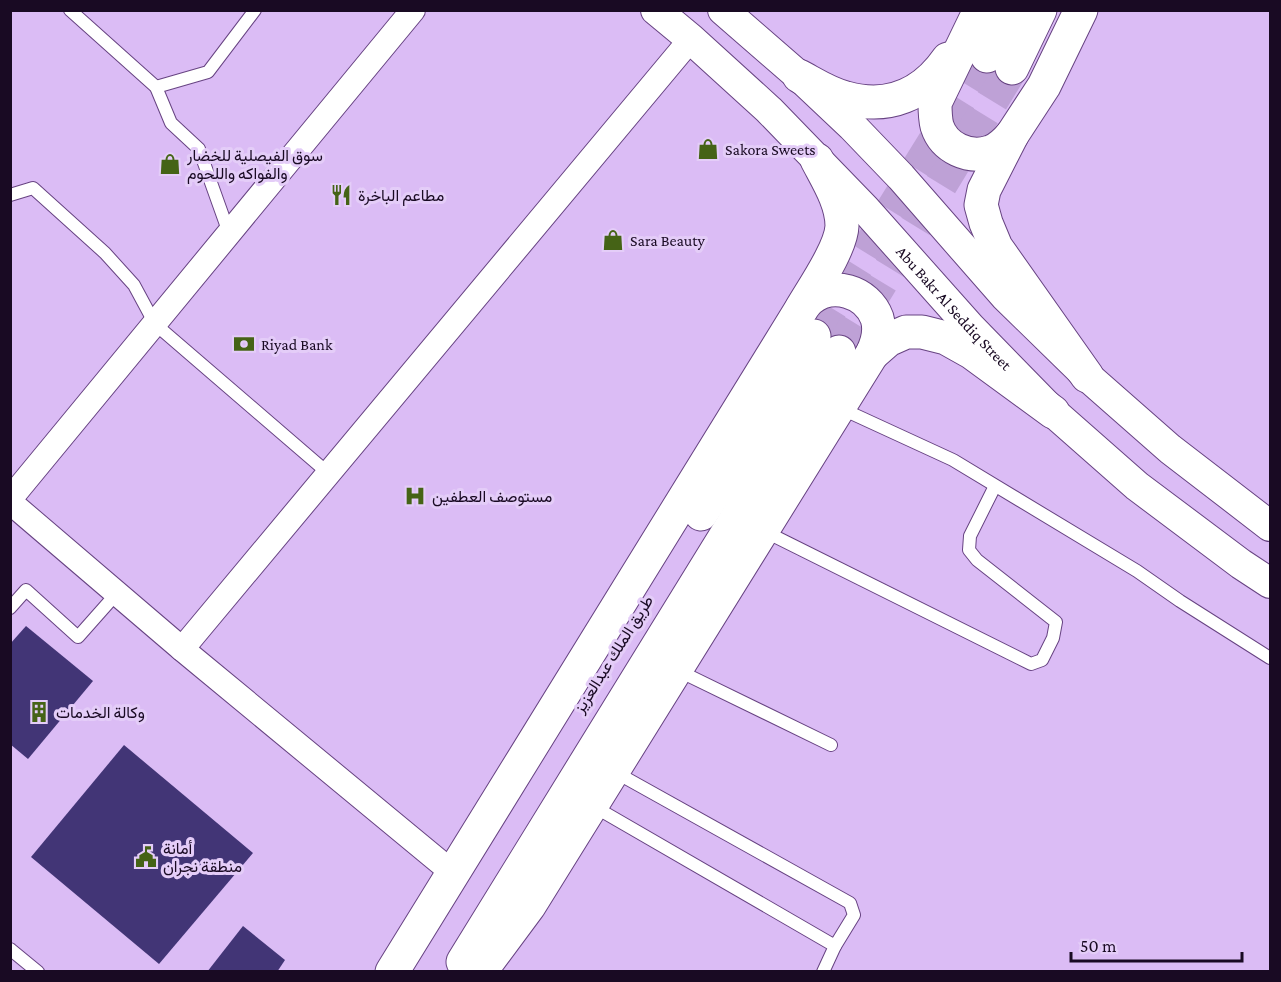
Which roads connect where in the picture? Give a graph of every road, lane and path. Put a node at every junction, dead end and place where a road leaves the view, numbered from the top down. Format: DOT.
graph roads {
  1 [pos="70,10"];
  2 [pos="255,10"];
  3 [pos="413,10"];
  4 [pos="656,10"];
  5 [pos="723,10"];
  6 [pos="1009,10"];
  7 [pos="1040,10"];
  8 [pos="1081,10"];
  9 [pos="977,17"];
  10 [pos="691,39"];
  11 [pos="799,76"];
  12 [pos="156,87"];
  13 [pos="1012,135"];
  14 [pos="818,160"];
  15 [pos="10,195"];
  16 [pos="229,234"];
  17 [pos="155,324"];
  18 [pos="818,333"];
  19 [pos="872,354"];
  20 [pos="1088,376"];
  21 [pos="839,407"];
  22 [pos="1053,412"];
  23 [pos="328,473"];
  24 [pos="995,486"];
  25 [pos="10,501"];
  26 [pos="1270,526"];
  27 [pos="762,531"];
  28 [pos="1270,583"];
  29 [pos="117,593"];
  30 [pos="10,608"];
  31 [pos="182,649"];
  32 [pos="1270,658"];
  33 [pos="676,670"];
  34 [pos="831,745"];
  35 [pos="613,771"];
  36 [pos="592,806"];
  37 [pos="453,873"];
  38 [pos="835,946"];
  39 [pos="10,949"];
  40 [pos="38,972"];
  41 [pos="392,972"];
  42 [pos="412,972"];
  43 [pos="457,972"];
  44 [pos="480,972"];
  45 [pos="824,972"];
  1 -- 12 [label="lane"];
  2 -- 12 [label="lane"];
  3 -- 16 [label="street"];
  4 -- 10 [label="street, Abu Bakr Al Seddiq Street"];
  5 -- 11 [label="street"];
  6 -- 7 [label="main road"];
  8 -- 13 [label="main road"];
  9 -- 11 [label="main road"];
  9 -- 13 [label="main road"];
  10 -- 14 [label="street, Abu Bakr Al Seddiq Street"];
  10 -- 23 [label="street"];
  11 -- 20 [label="street"];
  12 -- 16 [label="lane"];
  13 -- 20 [label="main road"];
  14 -- 18 [label="main road"];
  14 -- 22 [label="street, Abu Bakr Al Seddiq Street"];
  15 -- 17 [label="lane"];
  16 -- 17 [label="street"];
  17 -- 23 [label="lane"];
  17 -- 25 [label="street"];
  18 -- 19 [label="main road"];
  18 -- 37 [label="main road"];
  18 -- 42 [label="main road, طريق الملك عبدالعزيز"];
  18 -- 43 [label="main road, طريق الملك عبدالعزيز"];
  19 -- 21 [label="main road"];
  19 -- 22 [label="main road"];
  20 -- 26 [label="street"];
  21 -- 24 [label="lane"];
  21 -- 27 [label="main road"];
  22 -- 28 [label="street, Abu Bakr Al Seddiq Street"];
  23 -- 31 [label="street"];
  24 -- 27 [label="lane"];
  24 -- 32 [label="lane"];
  25 -- 29 [label="street"];
  27 -- 33 [label="main road"];
  29 -- 30 [label="lane"];
  29 -- 31 [label="street"];
  31 -- 37 [label="street"];
  33 -- 34 [label="lane"];
  33 -- 35 [label="main road"];
  35 -- 36 [label="main road"];
  35 -- 38 [label="lane"];
  36 -- 38 [label="lane"];
  36 -- 44 [label="main road"];
  37 -- 41 [label="main road"];
  38 -- 45 [label="lane"];
  39 -- 40 [label="lane"];
}
